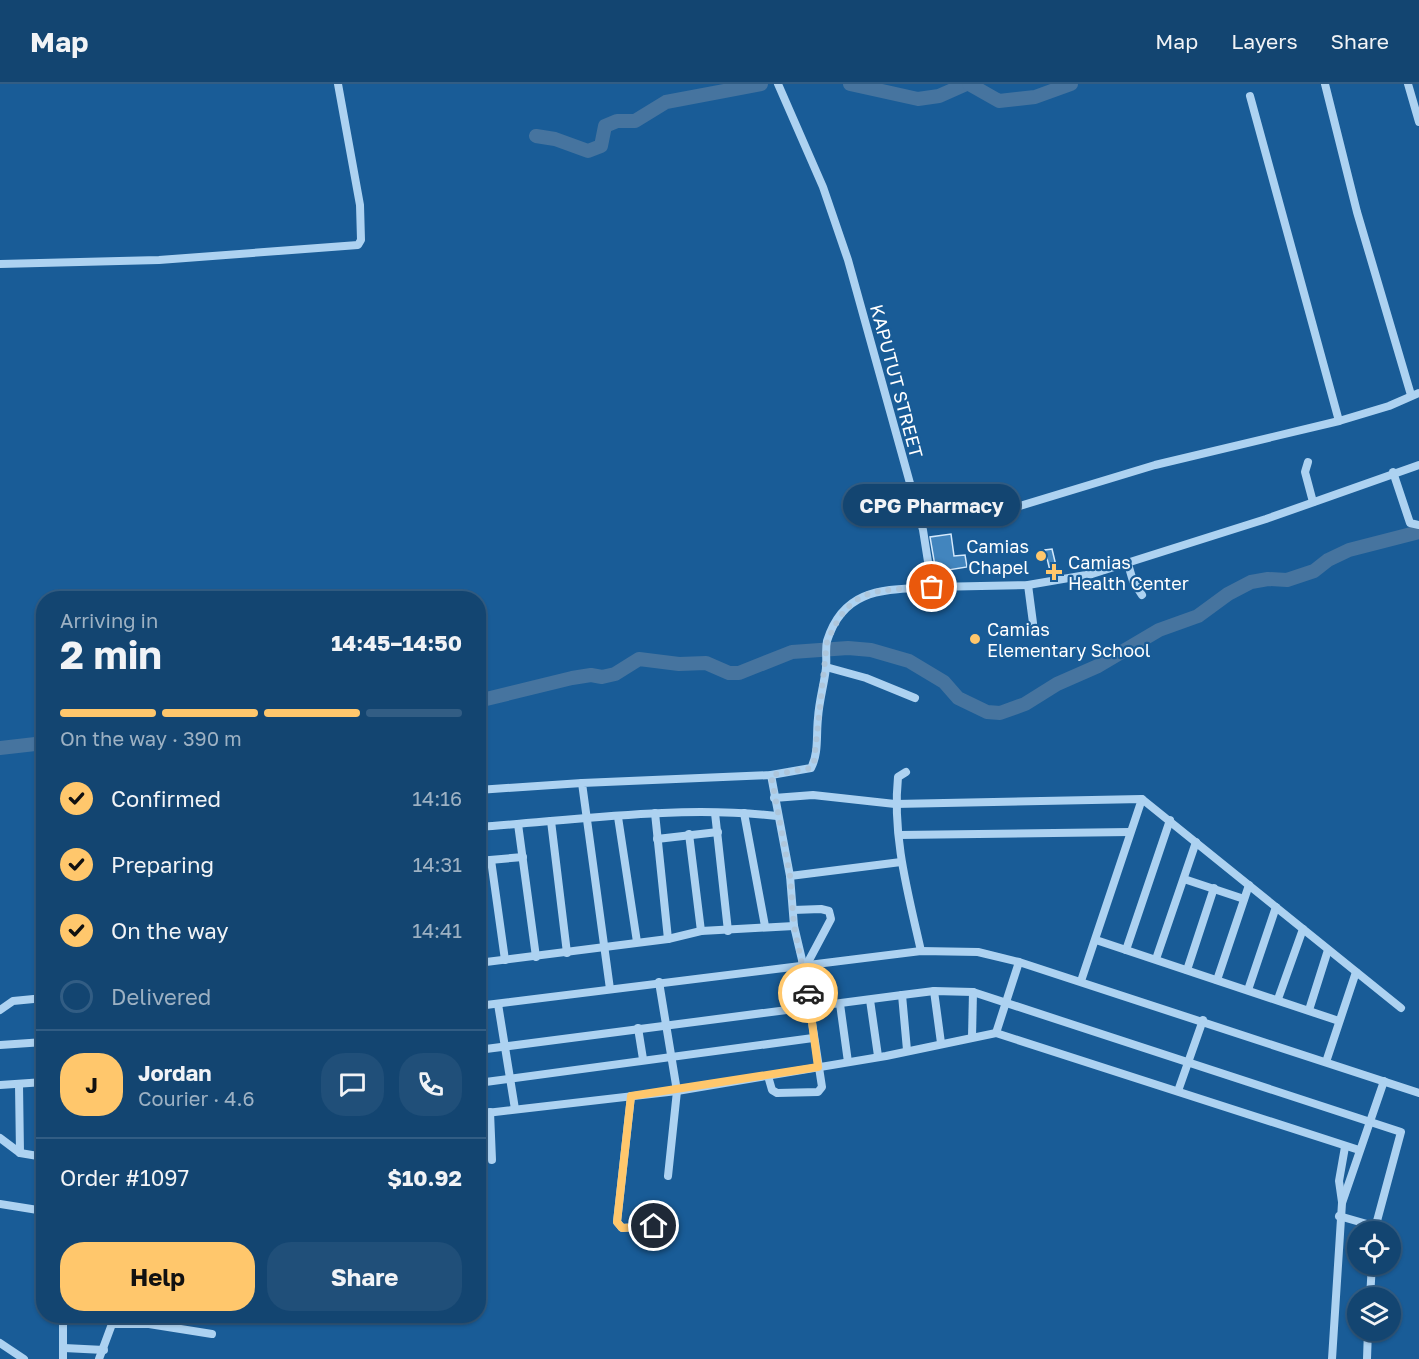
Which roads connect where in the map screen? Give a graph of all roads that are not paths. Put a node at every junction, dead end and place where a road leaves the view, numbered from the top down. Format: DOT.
graph roads {
  1 [pos="338,84"];
  2 [pos="778,84"];
  3 [pos="1325,84"];
  4 [pos="1408,84"];
  5 [pos="1250,96"];
  6 [pos="1419,122"];
  7 [pos="0,264"];
  8 [pos="1415,394"];
  9 [pos="1339,421"];
  10 [pos="1308,462"];
  11 [pos="1419,465"];
  12 [pos="1393,472"];
  13 [pos="1313,502"];
  14 [pos="917,508"];
  15 [pos="1419,525"];
  16 [pos="1128,564"];
  17 [pos="1028,585"];
  18 [pos="932,587"];
  19 [pos="1142,595"];
  20 [pos="1033,623"];
  21 [pos="826,663"];
  22 [pos="915,698"];
  23 [pos="906,772"];
  24 [pos="771,775"];
  25 [pos="582,783"];
  26 [pos="486,789"];
  27 [pos="774,798"];
  28 [pos="1142,799"];
  29 [pos="895,804"];
  30 [pos="655,813"];
  31 [pos="715,813"];
  32 [pos="744,813"];
  33 [pos="777,816"];
  34 [pos="618,817"];
  35 [pos="584,818"];
  36 [pos="1170,820"];
  37 [pos="550,821"];
  38 [pos="518,824"];
  39 [pos="486,826"];
  40 [pos="718,832"];
  41 [pos="1130,832"];
  42 [pos="689,834"];
  43 [pos="899,835"];
  44 [pos="657,839"];
  45 [pos="1196,842"];
  46 [pos="523,857"];
  47 [pos="486,860"];
  48 [pos="491,860"];
  49 [pos="901,862"];
  50 [pos="790,876"];
  51 [pos="1184,879"];
  52 [pos="1249,885"];
  53 [pos="1214,888"];
  54 [pos="1244,899"];
  55 [pos="1276,907"];
  56 [pos="793,910"];
  57 [pos="765,926"];
  58 [pos="794,926"];
  59 [pos="1303,929"];
  60 [pos="701,931"];
  61 [pos="728,931"];
  62 [pos="668,939"];
  63 [pos="1096,940"];
  64 [pos="637,942"];
  65 [pos="605,946"];
  66 [pos="1126,950"];
  67 [pos="1328,950"];
  68 [pos="921,951"];
  69 [pos="567,953"];
  70 [pos="536,957"];
  71 [pos="1156,959"];
  72 [pos="505,960"];
  73 [pos="486,962"];
  74 [pos="1019,962"];
  75 [pos="805,964"];
  76 [pos="1187,970"];
  77 [pos="1356,972"];
  78 [pos="1217,980"];
  79 [pos="1081,981"];
  80 [pos="659,982"];
  81 [pos="610,989"];
  82 [pos="1248,990"];
  83 [pos="934,991"];
  84 [pos="973,992"];
  85 [pos="902,995"];
  86 [pos="36,999"];
  87 [pos="1278,999"];
  88 [pos="870,1000"];
  89 [pos="1007,1001"];
  90 [pos="498,1004"];
  91 [pos="840,1004"];
  92 [pos="486,1005"];
  93 [pos="810,1006"];
  94 [pos="1401,1008"];
  95 [pos="0,1010"];
  96 [pos="1309,1010"];
  97 [pos="1203,1020"];
  98 [pos="1339,1021"];
  99 [pos="665,1026"];
  100 [pos="638,1028"];
  101 [pos="996,1033"];
  102 [pos="972,1037"];
  103 [pos="813,1038"];
  104 [pos="36,1043"];
  105 [pos="941,1043"];
  106 [pos="0,1045"];
  107 [pos="505,1047"];
  108 [pos="486,1049"];
  109 [pos="907,1050"];
  110 [pos="878,1056"];
  111 [pos="671,1058"];
  112 [pos="643,1059"];
  113 [pos="1190,1061"];
  114 [pos="848,1062"];
  115 [pos="1326,1062"];
  116 [pos="818,1067"];
  117 [pos="768,1076"];
  118 [pos="511,1079"];
  119 [pos="1384,1081"];
  120 [pos="486,1082"];
  121 [pos="36,1083"];
  122 [pos="0,1085"];
  123 [pos="19,1085"];
  124 [pos="677,1091"];
  125 [pos="1178,1091"];
  126 [pos="1419,1093"];
  127 [pos="631,1096"];
  128 [pos="515,1109"];
  129 [pos="490,1112"];
  130 [pos="486,1113"];
  131 [pos="1370,1120"];
  132 [pos="0,1138"];
  133 [pos="1345,1147"];
  134 [pos="1359,1150"];
  135 [pos="20,1153"];
  136 [pos="36,1156"];
  137 [pos="492,1160"];
  138 [pos="668,1176"];
  139 [pos="1342,1203"];
  140 [pos="0,1204"];
  141 [pos="36,1210"];
  142 [pos="1340,1216"];
  143 [pos="1353,1221"];
  144 [pos="1376,1221"];
  145 [pos="654,1226"];
  146 [pos="63,1323"];
  147 [pos="112,1324"];
  148 [pos="149,1324"];
  149 [pos="212,1334"];
  150 [pos="1367,1341"];
  151 [pos="0,1343"];
  152 [pos="64,1348"];
  153 [pos="104,1350"];
  154 [pos="24,1359"];
  155 [pos="63,1359"];
  156 [pos="99,1359"];
  157 [pos="1332,1359"];
  158 [pos="1366,1359"];
  1 -- 7 [label="street"];
  2 -- 14 [label="street, KAPUTUT STREET"];
  3 -- 8 [label="street"];
  4 -- 6 [label="street"];
  5 -- 9 [label="street"];
  8 -- 9 [label="street"];
  9 -- 14 [label="street"];
  10 -- 13 [label="street"];
  11 -- 12 [label="street"];
  12 -- 13 [label="street"];
  12 -- 15 [label="street"];
  13 -- 16 [label="street"];
  14 -- 18 [label="street, KAPUTUT STREET"];
  16 -- 17 [label="street"];
  16 -- 19 [label="street"];
  17 -- 18 [label="street"];
  17 -- 20 [label="street"];
  18 -- 21 [label="street"];
  21 -- 22 [label="street"];
  21 -- 24 [label="street"];
  23 -- 29 [label="street"];
  24 -- 25 [label="street"];
  24 -- 27 [label="street"];
  25 -- 26 [label="street"];
  25 -- 35 [label="street"];
  27 -- 29 [label="street"];
  27 -- 33 [label="street"];
  28 -- 29 [label="street"];
  28 -- 36 [label="street"];
  28 -- 41 [label="street"];
  29 -- 43 [label="street"];
  30 -- 31 [label="street"];
  30 -- 34 [label="street"];
  30 -- 44 [label="street"];
  31 -- 32 [label="street"];
  31 -- 40 [label="street"];
  32 -- 33 [label="street"];
  32 -- 57 [label="street"];
  33 -- 50 [label="street"];
  34 -- 35 [label="street"];
  34 -- 64 [label="street"];
  35 -- 37 [label="street"];
  35 -- 65 [label="street"];
  36 -- 45 [label="street"];
  36 -- 66 [label="street"];
  37 -- 38 [label="street"];
  37 -- 69 [label="street"];
  38 -- 39 [label="street"];
  38 -- 46 [label="street"];
  40 -- 42 [label="street"];
  40 -- 61 [label="street"];
  41 -- 43 [label="street"];
  41 -- 63 [label="street"];
  42 -- 44 [label="street"];
  42 -- 60 [label="street"];
  43 -- 49 [label="street"];
  44 -- 62 [label="street"];
  45 -- 51 [label="street"];
  45 -- 52 [label="street"];
  46 -- 48 [label="street"];
  46 -- 70 [label="street"];
  47 -- 48 [label="street"];
  48 -- 72 [label="street"];
  49 -- 50 [label="street"];
  49 -- 68 [label="street"];
  50 -- 56 [label="street"];
  51 -- 53 [label="street"];
  51 -- 71 [label="street"];
  52 -- 54 [label="street"];
  52 -- 55 [label="street"];
  53 -- 54 [label="street"];
  53 -- 76 [label="street"];
  54 -- 78 [label="street"];
  55 -- 59 [label="street"];
  55 -- 82 [label="street"];
  56 -- 58 [label="street"];
  56 -- 75 [label="street"];
  57 -- 58 [label="street"];
  57 -- 61 [label="street"];
  58 -- 75 [label="street"];
  59 -- 67 [label="street"];
  59 -- 87 [label="street"];
  60 -- 61 [label="street"];
  60 -- 62 [label="street"];
  62 -- 64 [label="street"];
  63 -- 66 [label="street"];
  63 -- 79 [label="street"];
  64 -- 65 [label="street"];
  65 -- 69 [label="street"];
  65 -- 81 [label="street"];
  66 -- 71 [label="street"];
  67 -- 77 [label="street"];
  67 -- 96 [label="street"];
  68 -- 74 [label="street"];
  68 -- 75 [label="street"];
  69 -- 70 [label="street"];
  70 -- 72 [label="street"];
  71 -- 76 [label="street"];
  72 -- 73 [label="street"];
  74 -- 79 [label="street"];
  74 -- 89 [label="street"];
  75 -- 80 [label="street"];
  75 -- 93 [label="street"];
  76 -- 78 [label="street"];
  77 -- 94 [label="street"];
  77 -- 98 [label="street"];
  78 -- 82 [label="street"];
  79 -- 97 [label="street"];
  80 -- 81 [label="street"];
  80 -- 99 [label="street"];
  81 -- 90 [label="street"];
  82 -- 87 [label="street"];
  83 -- 84 [label="street"];
  83 -- 85 [label="street"];
  83 -- 105 [label="street"];
  84 -- 89 [label="street"];
  84 -- 102 [label="street"];
  85 -- 88 [label="street"];
  85 -- 109 [label="street"];
  86 -- 95 [label="street"];
  87 -- 96 [label="street"];
  88 -- 91 [label="street"];
  88 -- 110 [label="street"];
  89 -- 101 [label="street"];
  89 -- 113 [label="street"];
  90 -- 92 [label="street"];
  90 -- 107 [label="street"];
  91 -- 93 [label="street"];
  91 -- 114 [label="street"];
  93 -- 99 [label="street"];
  93 -- 103 [label="street"];
  96 -- 98 [label="street"];
  97 -- 113 [label="street"];
  97 -- 115 [label="street"];
  98 -- 115 [label="street"];
  99 -- 100 [label="street"];
  99 -- 111 [label="street"];
  100 -- 107 [label="street"];
  100 -- 112 [label="street"];
  101 -- 102 [label="street"];
  101 -- 125 [label="street"];
  102 -- 105 [label="street"];
  103 -- 111 [label="street"];
  103 -- 116 [label="street"];
  104 -- 106 [label="street"];
  105 -- 109 [label="street"];
  107 -- 108 [label="street"];
  107 -- 118 [label="street"];
  109 -- 110 [label="street"];
  110 -- 114 [label="street"];
  111 -- 112 [label="street"];
  111 -- 124 [label="street"];
  112 -- 118 [label="street"];
  113 -- 125 [label="street"];
  113 -- 131 [label="street"];
  114 -- 116 [label="street"];
  115 -- 119 [label="street"];
  116 -- 117 [label="street"];
  116 -- 117 [label="street"];
  117 -- 124 [label="street"];
  118 -- 120 [label="street"];
  118 -- 128 [label="street"];
  119 -- 126 [label="street"];
  119 -- 131 [label="street"];
  121 -- 123 [label="street"];
  122 -- 123 [label="street"];
  123 -- 135 [label="street"];
  124 -- 127 [label="street"];
  124 -- 138 [label="street"];
  125 -- 133 [label="street"];
  127 -- 128 [label="street"];
  127 -- 145 [label="street"];
  128 -- 129 [label="street"];
  129 -- 130 [label="street"];
  129 -- 137 [label="street"];
  131 -- 134 [label="street"];
  131 -- 144 [label="street"];
  132 -- 135 [label="street"];
  133 -- 134 [label="street"];
  133 -- 139 [label="street"];
  134 -- 139 [label="street"];
  135 -- 136 [label="street"];
  139 -- 142 [label="street"];
  140 -- 141 [label="street"];
  142 -- 143 [label="street"];
  142 -- 157 [label="street"];
  146 -- 152 [label="street"];
  147 -- 148 [label="street"];
  147 -- 153 [label="street"];
  148 -- 149 [label="street"];
  150 -- 158 [label="street"];
  151 -- 154 [label="street"];
  152 -- 153 [label="street"];
  152 -- 155 [label="street"];
  153 -- 156 [label="street"];
}
